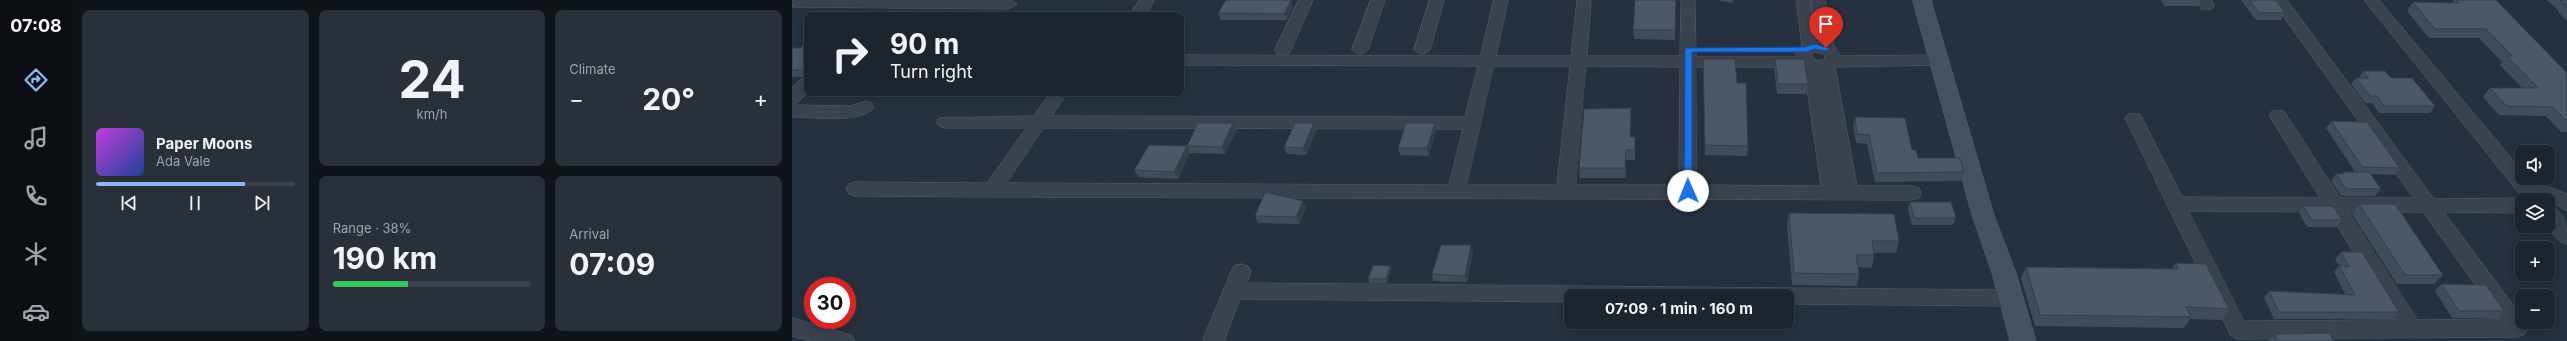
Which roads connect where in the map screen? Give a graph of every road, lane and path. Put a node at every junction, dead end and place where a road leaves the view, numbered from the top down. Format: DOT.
graph roads {
  1 [pos="1147,0"];
  2 [pos="1306,0"];
  3 [pos="1378,0"];
  4 [pos="1437,0"];
  5 [pos="1501,0"];
  6 [pos="1584,0"];
  7 [pos="1688,0"];
  8 [pos="1803,0"];
  9 [pos="1818,0"];
  10 [pos="1922,0"];
  11 [pos="2279,0"];
  12 [pos="2371,0"];
  13 [pos="2386,0"];
  14 [pos="794,2"];
  15 [pos="1007,6"];
  16 [pos="1140,12"];
  17 [pos="1184,50"];
  18 [pos="1283,50"];
  19 [pos="1360,50"];
  20 [pos="1422,50"];
  21 [pos="1937,54"];
  22 [pos="1487,55"];
  23 [pos="1579,56"];
  24 [pos="1688,56"];
  25 [pos="1819,56"];
  26 [pos="1184,60"];
  27 [pos="804,86"];
  28 [pos="1057,96"];
  29 [pos="792,98"];
  30 [pos="866,107"];
  31 [pos="792,111"];
  32 [pos="2278,116"];
  33 [pos="2134,118"];
  34 [pos="792,119"];
  35 [pos="850,119"];
  36 [pos="944,122"];
  37 [pos="1038,123"];
  38 [pos="1472,123"];
  39 [pos="2515,157"];
  40 [pos="855,189"];
  41 [pos="992,190"];
  42 [pos="1457,190"];
  43 [pos="1566,190"];
  44 [pos="1688,191"];
  45 [pos="1840,192"];
  46 [pos="1912,192"];
  47 [pos="2541,193"];
  48 [pos="2515,198"];
  49 [pos="2177,204"];
  50 [pos="2335,205"];
  51 [pos="2428,205"];
  52 [pos="2555,215"];
  53 [pos="2567,237"];
  54 [pos="1241,272"];
  55 [pos="1233,291"];
  56 [pos="1564,294"];
  57 [pos="1794,296"];
  58 [pos="2010,298"];
  59 [pos="792,327"];
  60 [pos="2412,329"];
  61 [pos="844,341"];
  62 [pos="1213,341"];
  63 [pos="2023,341"];
  1 -- 16 [label="street"];
  2 -- 18 [label="street"];
  3 -- 19 [label="street"];
  4 -- 20 [label="street"];
  5 -- 22 [label="street"];
  6 -- 23 [label="street"];
  7 -- 24 [label="street"];
  8 -- 25 [label="street"];
  9 -- 25 [label="street"];
  10 -- 21 [label="street"];
  11 -- 51 [label="street"];
  12 -- 47 [label="street"];
  13 -- 39 [label="street"];
  14 -- 15 [label="street"];
  17 -- 18 [label="street"];
  18 -- 19 [label="street"];
  19 -- 20 [label="street"];
  20 -- 22 [label="street"];
  21 -- 25 [label="street"];
  21 -- 58 [label="street"];
  22 -- 23 [label="street"];
  22 -- 26 [label="street"];
  22 -- 38 [label="street"];
  23 -- 24 [label="street"];
  23 -- 43 [label="street"];
  24 -- 25 [label="street"];
  24 -- 44 [label="street"];
  25 -- 45 [label="street"];
  27 -- 29 [label="street"];
  28 -- 37 [label="street"];
  30 -- 31 [label="street"];
  32 -- 50 [label="street"];
  33 -- 49 [label="street"];
  34 -- 35 [label="street"];
  36 -- 37 [label="street"];
  37 -- 38 [label="street"];
  37 -- 41 [label="street"];
  38 -- 42 [label="street"];
  40 -- 41 [label="street"];
  41 -- 42 [label="street"];
  42 -- 43 [label="street"];
  43 -- 44 [label="street"];
  44 -- 45 [label="street"];
  45 -- 46 [label="street"];
  48 -- 51 [label="street"];
  49 -- 50 [label="street"];
  49 -- 60 [label="street"];
  50 -- 51 [label="street"];
  50 -- 60 [label="street"];
  51 -- 60 [label="street"];
  52 -- 53 [label="street"];
  54 -- 55 [label="street"];
  55 -- 56 [label="street"];
  55 -- 62 [label="street"];
  57 -- 58 [label="street"];
  58 -- 63 [label="street"];
  59 -- 61 [label="street"];
}
